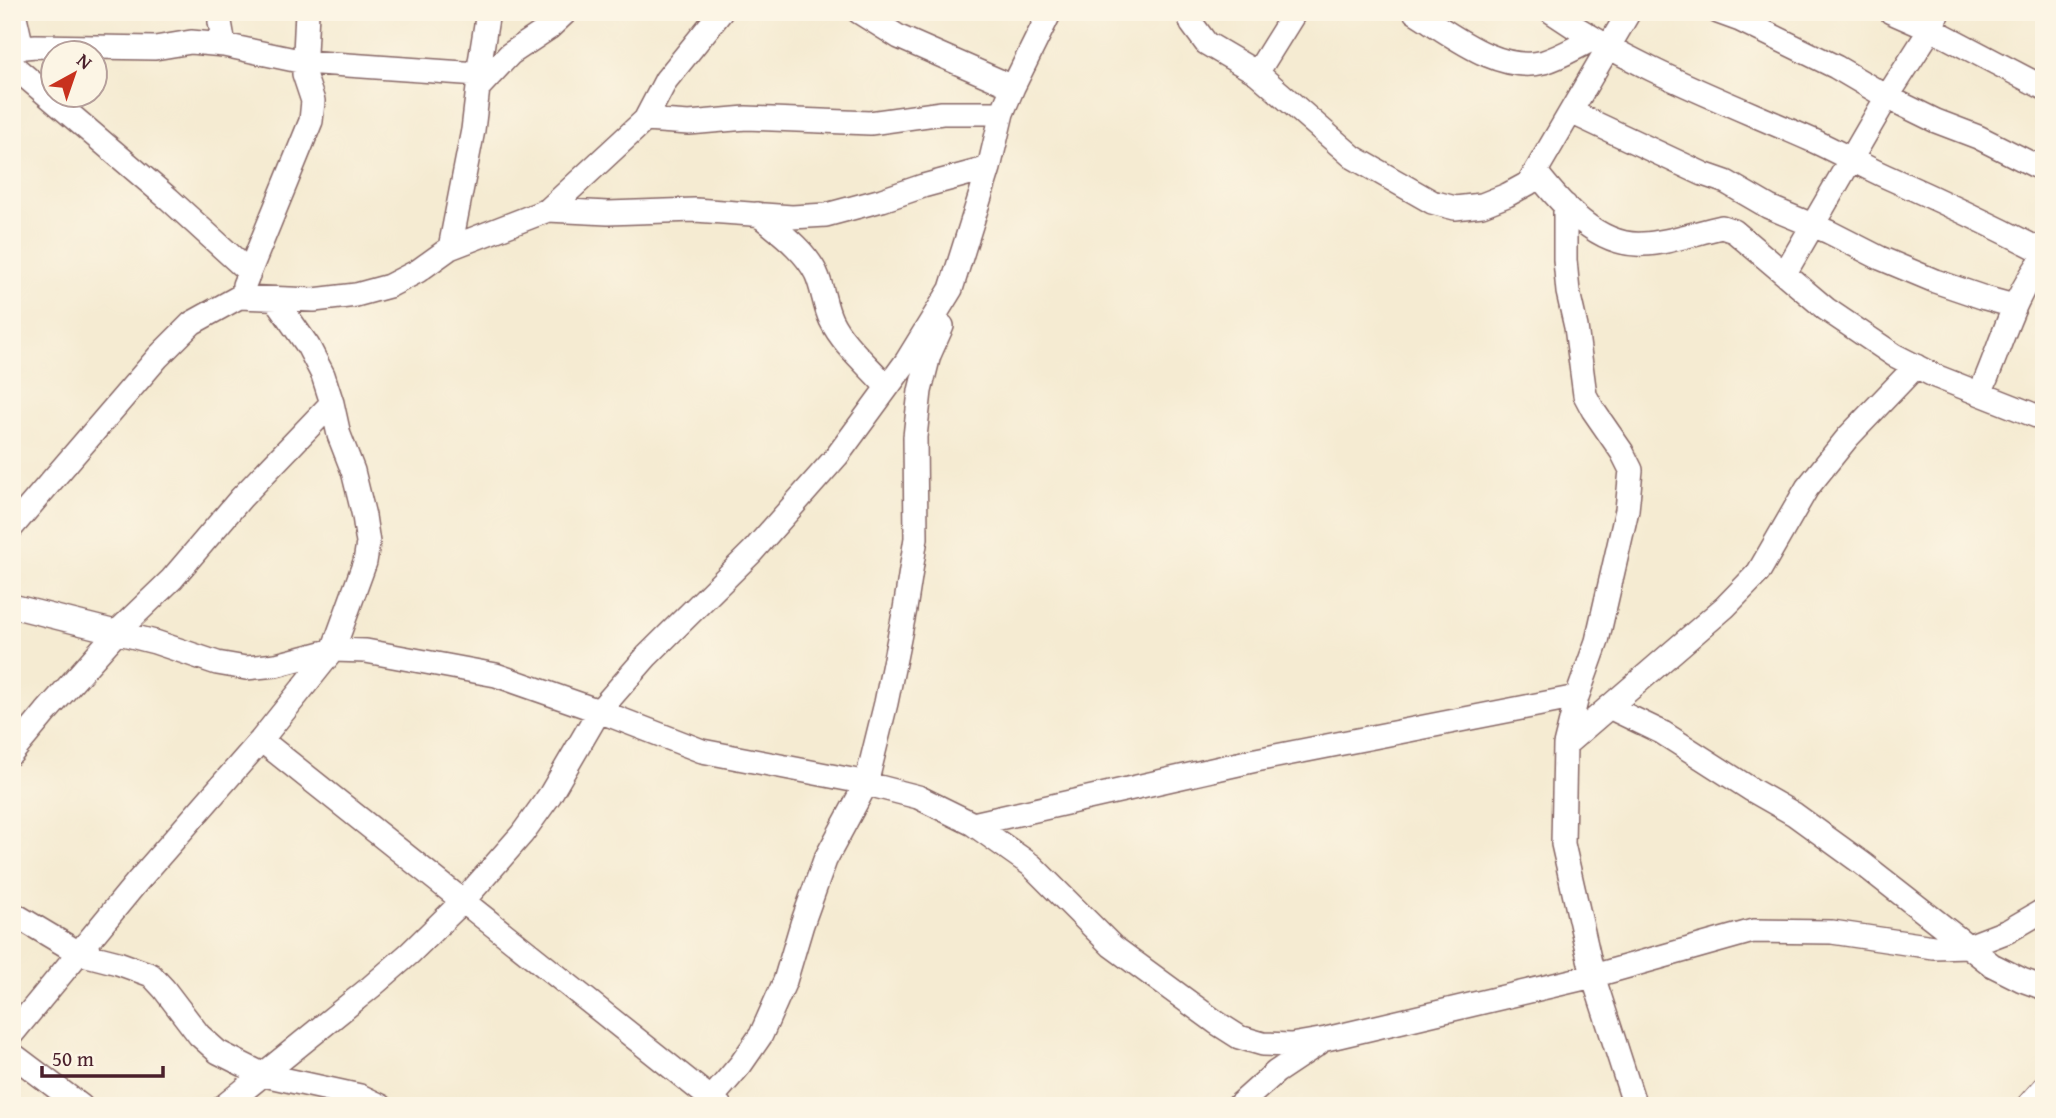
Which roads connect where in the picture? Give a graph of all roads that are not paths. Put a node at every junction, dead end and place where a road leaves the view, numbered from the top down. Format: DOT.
graph roads {
  1 [pos="14,12"];
  2 [pos="220,12"];
  3 [pos="307,12"];
  4 [pos="488,12"];
  5 [pos="566,12"];
  6 [pos="721,12"];
  7 [pos="859,12"];
  8 [pos="1050,12"];
  9 [pos="1188,12"];
  10 [pos="1295,12"];
  11 [pos="1415,12"];
  12 [pos="1552,12"];
  13 [pos="1629,12"];
  14 [pos="1718,12"];
  15 [pos="1891,12"];
  16 [pos="1934,21"];
  17 [pos="1601,43"];
  18 [pos="225,45"];
  19 [pos="16,54"];
  20 [pos="304,62"];
  21 [pos="1257,73"];
  22 [pos="478,81"];
  23 [pos="1013,87"];
  24 [pos="2044,89"];
  25 [pos="1886,97"];
  26 [pos="1571,112"];
  27 [pos="1002,113"];
  28 [pos="645,120"];
  29 [pos="1850,159"];
  30 [pos="989,168"];
  31 [pos="2044,170"];
  32 [pos="1536,172"];
  33 [pos="1564,205"];
  34 [pos="548,210"];
  35 [pos="758,215"];
  36 [pos="1812,225"];
  37 [pos="450,247"];
  38 [pos="2044,254"];
  39 [pos="249,272"];
  40 [pos="1785,273"];
  41 [pos="951,289"];
  42 [pos="239,297"];
  43 [pos="275,299"];
  44 [pos="2014,306"];
  45 [pos="1916,366"];
  46 [pos="887,387"];
  47 [pos="1980,393"];
  48 [pos="332,403"];
  49 [pos="2044,419"];
  50 [pos="12,527"];
  51 [pos="12,606"];
  52 [pos="117,632"];
  53 [pos="333,650"];
  54 [pos="1577,697"];
  55 [pos="1609,707"];
  56 [pos="599,711"];
  57 [pos="261,740"];
  58 [pos="1565,745"];
  59 [pos="12,753"];
  60 [pos="866,784"];
  61 [pos="973,824"];
  62 [pos="463,901"];
  63 [pos="2044,910"];
  64 [pos="12,913"];
  65 [pos="1969,946"];
  66 [pos="79,953"];
  67 [pos="1592,976"];
  68 [pos="2044,988"];
  69 [pos="12,1034"];
  70 [pos="1326,1039"];
  71 [pos="12,1054"];
  72 [pos="264,1075"];
  73 [pos="2044,1088"];
  74 [pos="712,1103"];
  75 [pos="81,1106"];
  76 [pos="224,1106"];
  77 [pos="381,1106"];
  78 [pos="1238,1106"];
  79 [pos="1635,1106"];
  80 [pos="2028,1106"];
  1 -- 19 [label="street"];
  2 -- 18 [label="street"];
  3 -- 20 [label="street"];
  4 -- 22 [label="street"];
  5 -- 22 [label="street"];
  6 -- 28 [label="street"];
  7 -- 23 [label="street"];
  8 -- 23 [label="street"];
  9 -- 21 [label="street"];
  10 -- 21 [label="street"];
  11 -- 17 [label="street"];
  12 -- 17 [label="street"];
  13 -- 17 [label="street"];
  14 -- 25 [label="street"];
  15 -- 16 [label="street"];
  16 -- 24 [label="street"];
  16 -- 25 [label="street"];
  17 -- 26 [label="street"];
  17 -- 29 [label="street"];
  18 -- 19 [label="street"];
  18 -- 20 [label="street"];
  19 -- 39 [label="street"];
  20 -- 22 [label="street"];
  20 -- 39 [label="street"];
  21 -- 32 [label="street"];
  22 -- 37 [label="street"];
  23 -- 27 [label="street"];
  25 -- 29 [label="street"];
  25 -- 31 [label="street"];
  26 -- 32 [label="street"];
  26 -- 36 [label="street"];
  27 -- 28 [label="street"];
  27 -- 30 [label="street"];
  28 -- 34 [label="street"];
  29 -- 36 [label="street"];
  29 -- 38 [label="street"];
  30 -- 35 [label="street"];
  30 -- 41 [label="street"];
  32 -- 33 [label="street"];
  33 -- 40 [label="street"];
  33 -- 54 [label="street"];
  34 -- 35 [label="street"];
  34 -- 37 [label="street"];
  35 -- 46 [label="street"];
  36 -- 40 [label="street"];
  36 -- 44 [label="street"];
  37 -- 43 [label="street"];
  38 -- 44 [label="street"];
  39 -- 42 [label="street"];
  40 -- 45 [label="street"];
  41 -- 46 [label="street"];
  41 -- 60 [label="street"];
  42 -- 43 [label="street"];
  42 -- 50 [label="street"];
  43 -- 48 [label="street"];
  44 -- 47 [label="street"];
  45 -- 47 [label="street"];
  45 -- 55 [label="street"];
  46 -- 56 [label="street"];
  47 -- 49 [label="street"];
  48 -- 52 [label="street"];
  48 -- 53 [label="street"];
  51 -- 52 [label="street"];
  52 -- 53 [label="street"];
  52 -- 59 [label="street"];
  53 -- 56 [label="street"];
  53 -- 57 [label="street"];
  54 -- 58 [label="street"];
  54 -- 61 [label="street"];
  55 -- 58 [label="street"];
  55 -- 65 [label="street"];
  56 -- 60 [label="street"];
  56 -- 62 [label="street"];
  57 -- 62 [label="street"];
  57 -- 66 [label="street"];
  58 -- 67 [label="street"];
  60 -- 61 [label="street"];
  60 -- 74 [label="street"];
  61 -- 70 [label="street"];
  62 -- 72 [label="street"];
  62 -- 74 [label="street"];
  63 -- 65 [label="street"];
  64 -- 66 [label="street"];
  65 -- 67 [label="street"];
  65 -- 68 [label="street"];
  66 -- 69 [label="street"];
  66 -- 72 [label="street"];
  67 -- 70 [label="street"];
  67 -- 79 [label="street"];
  70 -- 78 [label="street"];
  71 -- 75 [label="street"];
  72 -- 76 [label="street"];
  72 -- 77 [label="street"];
  73 -- 80 [label="street"];
}
